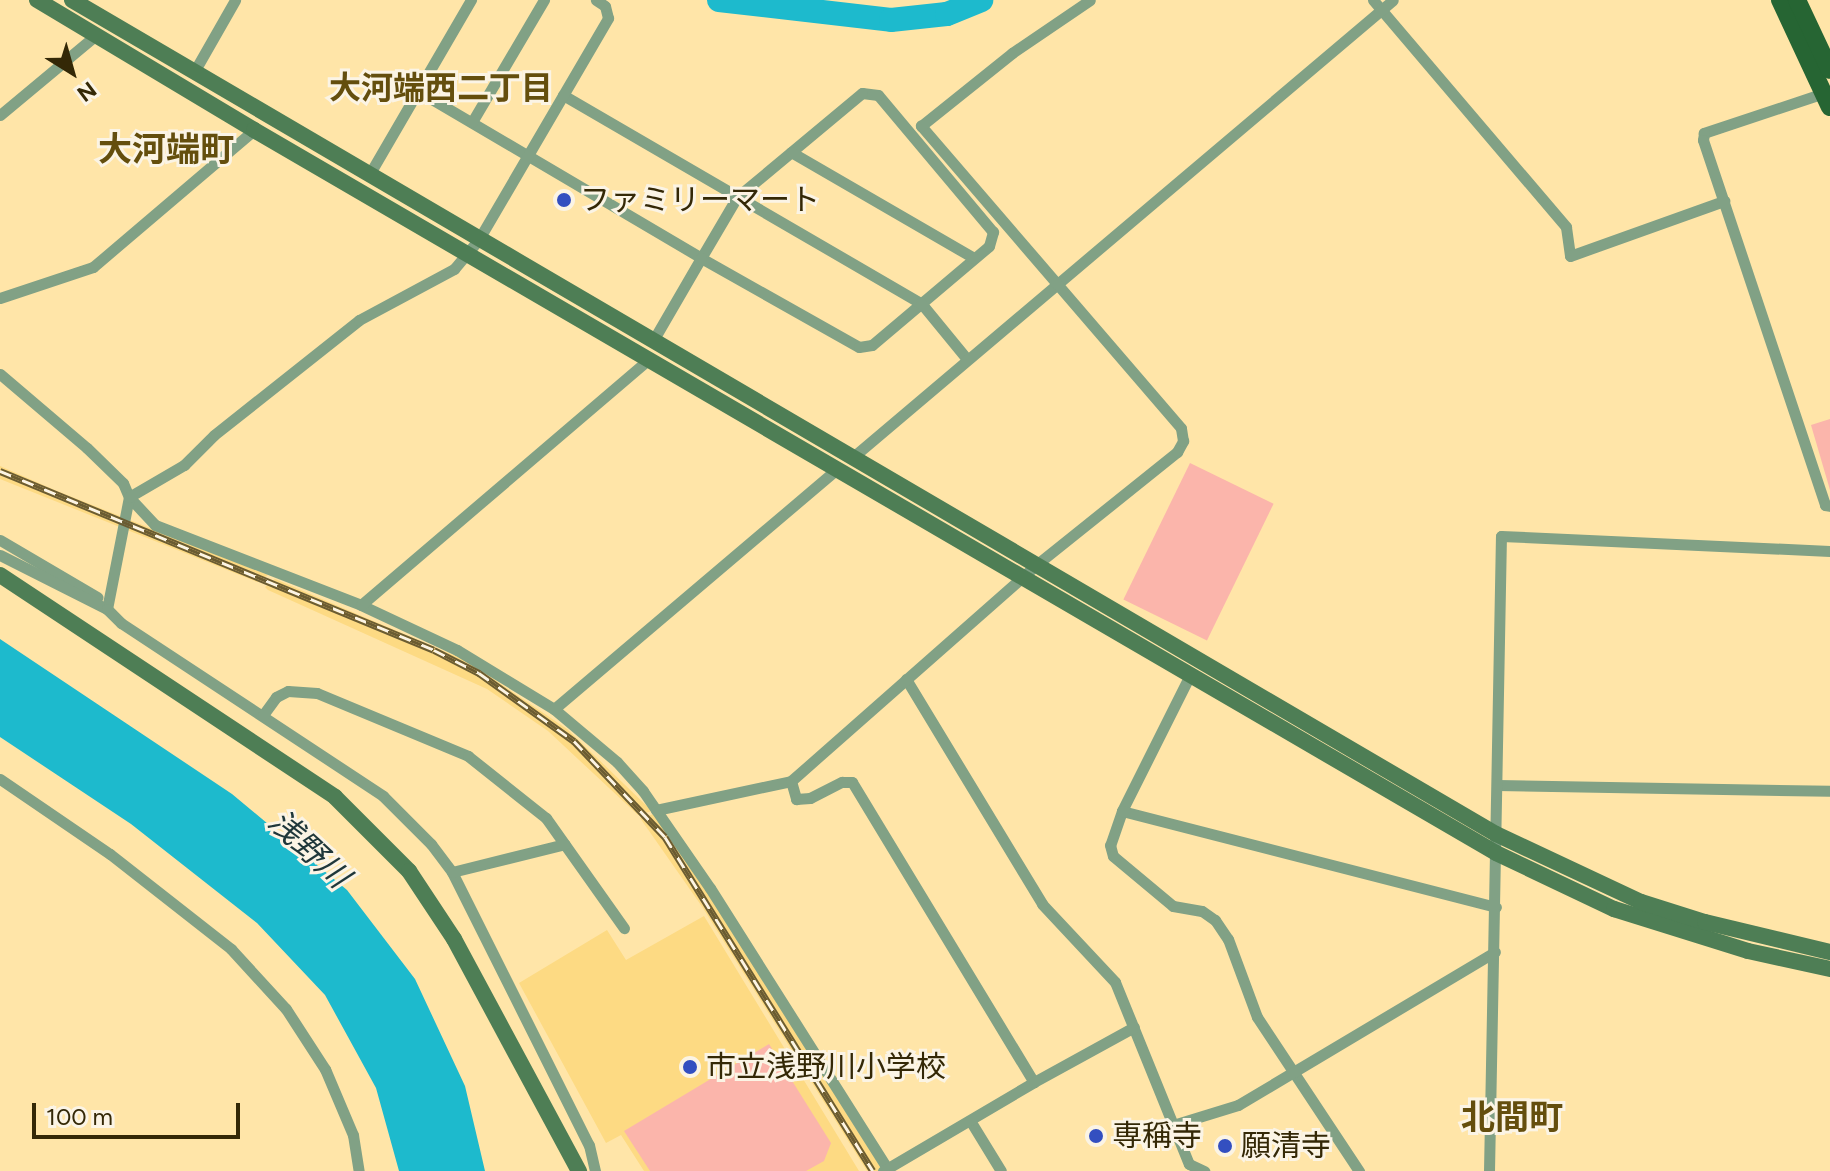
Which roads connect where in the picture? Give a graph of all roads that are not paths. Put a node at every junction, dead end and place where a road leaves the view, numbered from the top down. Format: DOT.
graph roads {
  1 [pos="37,0"];
  2 [pos="72,0"];
  3 [pos="235,0"];
  4 [pos="471,0"];
  5 [pos="544,0"];
  6 [pos="596,0"];
  7 [pos="1090,0"];
  8 [pos="1373,0"];
  9 [pos="1393,0"];
  10 [pos="1780,0"];
  11 [pos="1797,0"];
  12 [pos="1382,10"];
  13 [pos="96,35"];
  14 [pos="1830,70"];
  15 [pos="194,72"];
  16 [pos="418,91"];
  17 [pos="563,95"];
  18 [pos="1828,97"];
  19 [pos="0,115"];
  20 [pos="472,122"];
  21 [pos="254,130"];
  22 [pos="791,152"];
  23 [pos="529,155"];
  24 [pos="369,175"];
  25 [pos="737,197"];
  26 [pos="1724,201"];
  27 [pos="479,239"];
  28 [pos="467,253"];
  29 [pos="701,258"];
  30 [pos="974,258"];
  31 [pos="1054,284"];
  32 [pos="0,298"];
  33 [pos="921,303"];
  34 [pos="654,339"];
  35 [pos="649,359"];
  36 [pos="967,359"];
  37 [pos="0,374"];
  38 [pos="853,457"];
  39 [pos="837,469"];
  40 [pos="129,497"];
  41 [pos="1830,506"];
  42 [pos="0,540"];
  43 [pos="1830,551"];
  44 [pos="0,555"];
  45 [pos="1036,565"];
  46 [pos="0,575"];
  47 [pos="1022,577"];
  48 [pos="361,605"];
  49 [pos="107,606"];
  50 [pos="1190,675"];
  51 [pos="906,679"];
  52 [pos="554,709"];
  53 [pos="263,715"];
  54 [pos="0,779"];
  55 [pos="791,781"];
  56 [pos="1497,785"];
  57 [pos="1830,791"];
  58 [pos="656,810"];
  59 [pos="1122,811"];
  60 [pos="1496,834"];
  61 [pos="565,844"];
  62 [pos="1496,853"];
  63 [pos="452,872"];
  64 [pos="1496,907"];
  65 [pos="624,928"];
  66 [pos="1495,952"];
  67 [pos="1830,952"];
  68 [pos="1830,969"];
  69 [pos="1134,1027"];
  70 [pos="1293,1074"];
  71 [pos="1034,1082"];
  72 [pos="971,1122"];
  73 [pos="1173,1125"];
  74 [pos="577,1170"];
  75 [pos="886,1170"];
  76 [pos="359,1171"];
  77 [pos="595,1171"];
  78 [pos="1001,1171"];
  79 [pos="1204,1171"];
  80 [pos="1359,1171"];
  81 [pos="1489,1171"];
  1 -- 13 [label="street"];
  2 -- 15 [label="street"];
  3 -- 15 [label="street"];
  4 -- 16 [label="street"];
  5 -- 20 [label="street"];
  6 -- 17 [label="street"];
  7 -- 31 [label="street"];
  8 -- 12 [label="street"];
  9 -- 12 [label="street"];
  10 -- 18 [label="main road"];
  11 -- 14 [label="main road"];
  12 -- 26 [label="street"];
  12 -- 31 [label="street"];
  13 -- 19 [label="street"];
  13 -- 21 [label="street"];
  15 -- 24 [label="street"];
  16 -- 20 [label="street"];
  16 -- 24 [label="street"];
  17 -- 23 [label="street"];
  17 -- 25 [label="street"];
  18 -- 26 [label="street"];
  20 -- 23 [label="street"];
  21 -- 28 [label="street"];
  21 -- 32 [label="street"];
  22 -- 25 [label="street"];
  22 -- 30 [label="street"];
  22 -- 30 [label="street"];
  23 -- 27 [label="street"];
  23 -- 29 [label="street"];
  24 -- 27 [label="street"];
  25 -- 29 [label="street"];
  25 -- 33 [label="street"];
  26 -- 41 [label="street"];
  27 -- 28 [label="street"];
  27 -- 34 [label="street"];
  28 -- 35 [label="street"];
  28 -- 40 [label="street"];
  29 -- 33 [label="street"];
  29 -- 34 [label="street"];
  30 -- 33 [label="street"];
  31 -- 36 [label="street"];
  31 -- 45 [label="street"];
  33 -- 36 [label="street"];
  34 -- 38 [label="street"];
  35 -- 39 [label="street"];
  35 -- 48 [label="street"];
  36 -- 38 [label="street"];
  37 -- 40 [label="street"];
  38 -- 45 [label="street"];
  39 -- 47 [label="street"];
  39 -- 52 [label="street"];
  40 -- 48 [label="street"];
  40 -- 49 [label="street"];
  42 -- 49 [label="street"];
  43 -- 56 [label="street"];
  44 -- 49 [label="street"];
  45 -- 47 [label="street"];
  45 -- 60 [label="street"];
  46 -- 74 [label="street"];
  47 -- 50 [label="street"];
  47 -- 51 [label="street"];
  48 -- 52 [label="street"];
  49 -- 53 [label="street"];
  50 -- 59 [label="street"];
  50 -- 62 [label="street"];
  51 -- 55 [label="street"];
  51 -- 69 [label="street"];
  52 -- 58 [label="street"];
  53 -- 61 [label="street"];
  53 -- 63 [label="street"];
  54 -- 76 [label="street"];
  55 -- 58 [label="street"];
  55 -- 71 [label="street"];
  56 -- 57 [label="street"];
  56 -- 60 [label="street"];
  58 -- 75 [label="street"];
  59 -- 64 [label="street"];
  59 -- 70 [label="street"];
  60 -- 62 [label="street"];
  60 -- 67 [label="street"];
  61 -- 63 [label="street"];
  61 -- 65 [label="street"];
  62 -- 64 [label="street"];
  62 -- 68 [label="street"];
  63 -- 77 [label="street"];
  64 -- 66 [label="street"];
  66 -- 70 [label="street"];
  66 -- 81 [label="street"];
  69 -- 71 [label="street"];
  69 -- 73 [label="street"];
  70 -- 73 [label="street"];
  70 -- 80 [label="street"];
  71 -- 72 [label="street"];
  72 -- 75 [label="street"];
  72 -- 78 [label="street"];
  73 -- 79 [label="street"];
}
